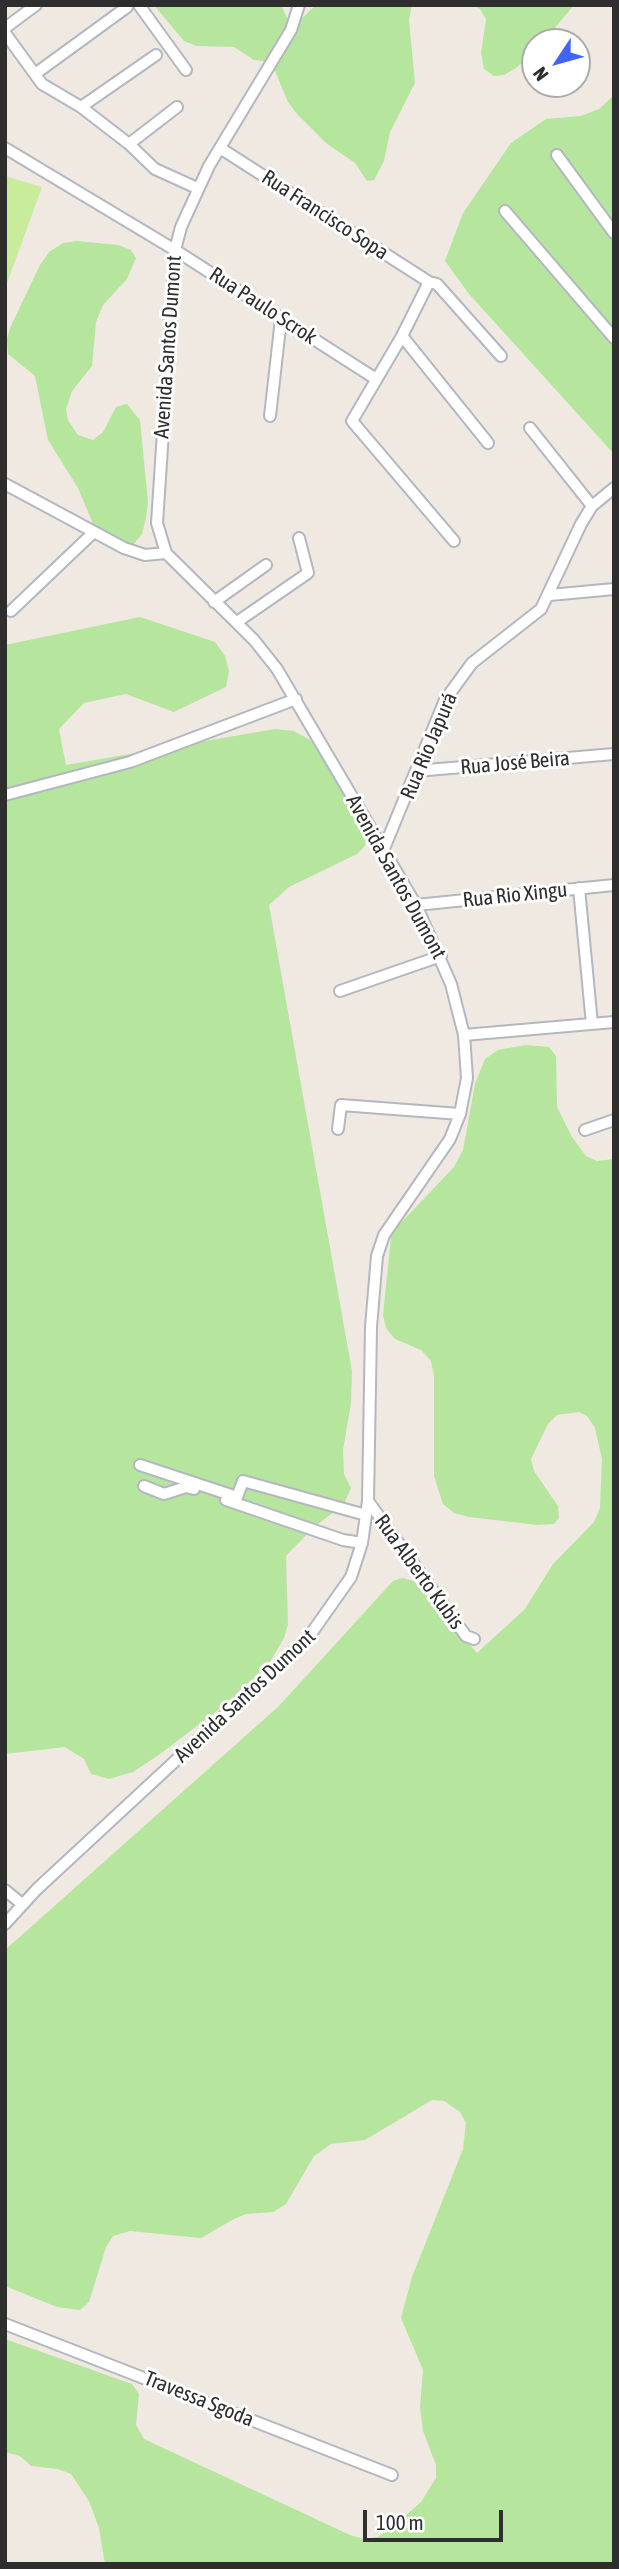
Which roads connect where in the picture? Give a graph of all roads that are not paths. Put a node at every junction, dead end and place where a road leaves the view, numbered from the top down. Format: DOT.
graph roads {
  1 [pos="36,5"];
  2 [pos="139,5"];
  3 [pos="299,5"];
  4 [pos="127,7"];
  5 [pos="5,30"];
  6 [pos="156,55"];
  7 [pos="186,70"];
  8 [pos="35,74"];
  9 [pos="81,107"];
  10 [pos="177,107"];
  11 [pos="129,144"];
  12 [pos="5,148"];
  13 [pos="220,148"];
  14 [pos="557,155"];
  15 [pos="197,188"];
  16 [pos="505,211"];
  17 [pos="614,233"];
  18 [pos="175,250"];
  19 [pos="429,282"];
  20 [pos="281,319"];
  21 [pos="402,336"];
  22 [pos="614,338"];
  23 [pos="501,356"];
  24 [pos="376,379"];
  25 [pos="270,416"];
  26 [pos="530,428"];
  27 [pos="488,443"];
  28 [pos="5,484"];
  29 [pos="614,488"];
  30 [pos="592,506"];
  31 [pos="94,532"];
  32 [pos="299,537"];
  33 [pos="454,541"];
  34 [pos="166,553"];
  35 [pos="266,565"];
  36 [pos="614,589"];
  37 [pos="550,595"];
  38 [pos="214,602"];
  39 [pos="11,611"];
  40 [pos="237,621"];
  41 [pos="296,699"];
  42 [pos="614,754"];
  43 [pos="416,771"];
  44 [pos="5,795"];
  45 [pos="383,851"];
  46 [pos="614,884"];
  47 [pos="579,888"];
  48 [pos="416,905"];
  49 [pos="440,956"];
  50 [pos="340,991"];
  51 [pos="614,1022"];
  52 [pos="592,1024"];
  53 [pos="464,1035"];
  54 [pos="460,1114"];
  55 [pos="614,1120"];
  56 [pos="338,1129"];
  57 [pos="585,1130"];
  58 [pos="140,1465"];
  59 [pos="144,1486"];
  60 [pos="368,1501"];
  61 [pos="366,1515"];
  62 [pos="362,1543"];
  63 [pos="474,1639"];
  64 [pos="5,1890"];
  65 [pos="22,1904"];
  66 [pos="5,1924"];
  67 [pos="5,2324"];
  68 [pos="392,2475"];
  1 -- 5 [label="street"];
  2 -- 7 [label="street"];
  3 -- 13 [label="street, Avenida Santos Dumont"];
  4 -- 8 [label="street"];
  5 -- 8 [label="street"];
  6 -- 9 [label="street"];
  8 -- 9 [label="street"];
  9 -- 11 [label="street"];
  10 -- 11 [label="street"];
  11 -- 15 [label="street"];
  12 -- 18 [label="street, Rua Paulo Scrok"];
  13 -- 15 [label="street, Avenida Santos Dumont"];
  13 -- 19 [label="street, Rua Francisco Sopa"];
  14 -- 17 [label="street"];
  15 -- 18 [label="street, Avenida Santos Dumont"];
  16 -- 22 [label="street"];
  18 -- 20 [label="street, Rua Paulo Scrok"];
  18 -- 34 [label="street, Avenida Santos Dumont"];
  19 -- 21 [label="street"];
  19 -- 23 [label="street, Rua Francisco Sopa"];
  20 -- 24 [label="street, Rua Paulo Scrok"];
  20 -- 25 [label="street"];
  21 -- 24 [label="street"];
  21 -- 27 [label="street"];
  24 -- 33 [label="street"];
  26 -- 30 [label="street"];
  28 -- 31 [label="street"];
  29 -- 30 [label="street, Rua Rio Japurá"];
  30 -- 37 [label="street, Rua Rio Japurá"];
  31 -- 34 [label="street"];
  31 -- 39 [label="street"];
  32 -- 40 [label="street"];
  34 -- 38 [label="street, Avenida Santos Dumont"];
  35 -- 38 [label="street"];
  36 -- 37 [label="street"];
  37 -- 43 [label="street, Rua Rio Japurá"];
  38 -- 40 [label="street, Avenida Santos Dumont"];
  40 -- 41 [label="street, Avenida Santos Dumont"];
  41 -- 44 [label="street"];
  41 -- 45 [label="street, Avenida Santos Dumont"];
  42 -- 43 [label="street, Rua José Beira"];
  43 -- 45 [label="street, Rua Rio Japurá"];
  45 -- 48 [label="street, Avenida Santos Dumont"];
  46 -- 47 [label="street, Rua Rio Xingu"];
  47 -- 48 [label="street, Rua Rio Xingu"];
  47 -- 52 [label="street"];
  48 -- 49 [label="street, Avenida Santos Dumont"];
  49 -- 50 [label="street"];
  49 -- 53 [label="street, Avenida Santos Dumont"];
  51 -- 52 [label="street"];
  52 -- 53 [label="street"];
  53 -- 54 [label="street, Avenida Santos Dumont"];
  54 -- 56 [label="street"];
  54 -- 60 [label="street, Avenida Santos Dumont"];
  55 -- 57 [label="street"];
  58 -- 61 [label="street"];
  59 -- 62 [label="street"];
  60 -- 61 [label="street, Avenida Santos Dumont"];
  60 -- 63 [label="street, Rua Alberto Kubis"];
  61 -- 62 [label="street, Avenida Santos Dumont"];
  62 -- 65 [label="street, Avenida Santos Dumont"];
  64 -- 65 [label="street"];
  65 -- 66 [label="street, Avenida Santos Dumont"];
  67 -- 68 [label="street, Travessa Sgoda"];
}
